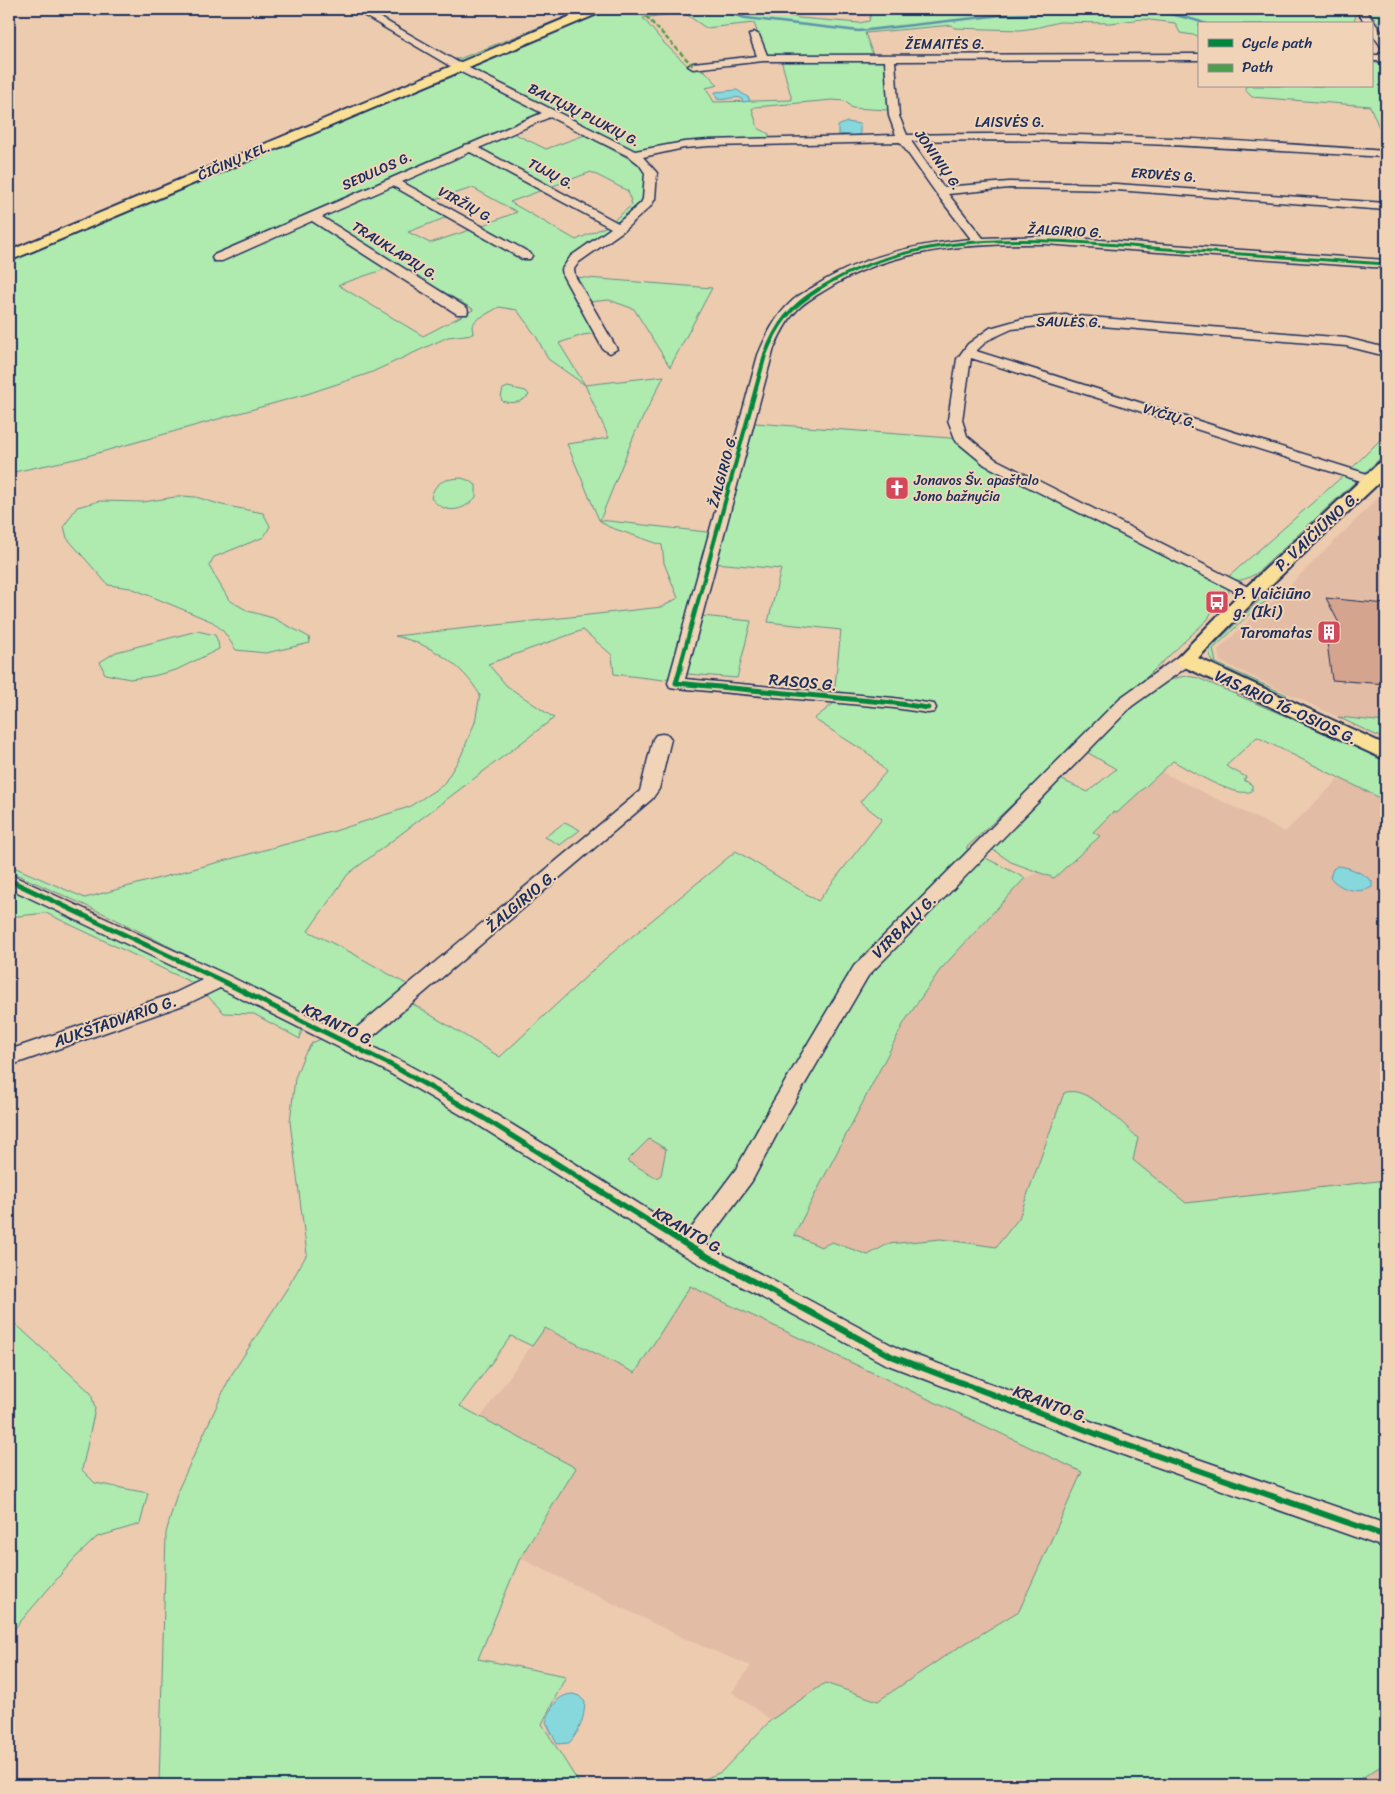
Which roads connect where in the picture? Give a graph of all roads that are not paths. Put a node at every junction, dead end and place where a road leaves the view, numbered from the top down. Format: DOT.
graph roads {
  1 [pos="358,9"];
  2 [pos="598,9"];
  3 [pos="1360,9"];
  4 [pos="1370,22"];
  5 [pos="1372,26"];
  6 [pos="754,35"];
  7 [pos="1384,52"];
  8 [pos="1198,57"];
  9 [pos="763,58"];
  10 [pos="890,58"];
  11 [pos="693,66"];
  12 [pos="460,67"];
  13 [pos="548,114"];
  14 [pos="904,140"];
  15 [pos="468,147"];
  16 [pos="1386,154"];
  17 [pos="634,156"];
  18 [pos="392,181"];
  19 [pos="940,191"];
  20 [pos="1386,206"];
  21 [pos="313,217"];
  22 [pos="619,228"];
  23 [pos="979,242"];
  24 [pos="9,256"];
  25 [pos="526,256"];
  26 [pos="218,258"];
  27 [pos="1386,264"];
  28 [pos="462,311"];
  29 [pos="610,349"];
  30 [pos="968,352"];
  31 [pos="1386,352"];
  32 [pos="1386,466"];
  33 [pos="1372,480"];
  34 [pos="1250,594"];
  35 [pos="1185,660"];
  36 [pos="676,684"];
  37 [pos="928,708"];
  38 [pos="662,739"];
  39 [pos="1386,754"];
  40 [pos="9,880"];
  41 [pos="220,980"];
  42 [pos="350,1045"];
  43 [pos="9,1058"];
  44 [pos="690,1247"];
  45 [pos="1386,1536"];
  1 -- 12 [label="street"];
  2 -- 12 [label="main road, ČIČINŲ KEL."];
  3 -- 4 [label="street"];
  5 -- 7 [label="street"];
  6 -- 9 [label="street"];
  8 -- 10 [label="street, ŽEMAITĖS G."];
  9 -- 10 [label="street, ŽEMAITĖS G."];
  9 -- 11 [label="street, ŽEMAITĖS G."];
  10 -- 14 [label="street, JONINIŲ G."];
  12 -- 13 [label="street, BALTŲJŲ PLUKIŲ G."];
  12 -- 24 [label="main road, ČIČINŲ KEL."];
  13 -- 15 [label="street, SEDULOS G."];
  13 -- 17 [label="street, BALTŲJŲ PLUKIŲ G."];
  14 -- 16 [label="street, LAISVĖS G."];
  14 -- 17 [label="street, LAISVĖS G."];
  14 -- 19 [label="street, JONINIŲ G."];
  15 -- 18 [label="street, SEDULOS G."];
  15 -- 22 [label="street, TUJŲ G."];
  17 -- 22 [label="street, BALTŲJŲ PLUKIŲ G."];
  18 -- 21 [label="street, SEDULOS G."];
  18 -- 25 [label="street, VIRŽIŲ G."];
  19 -- 20 [label="street, ERDVĖS G."];
  19 -- 23 [label="street, JONINIŲ G."];
  21 -- 26 [label="street, SEDULOS G."];
  21 -- 28 [label="street, TRAUKLAPIŲ G."];
  22 -- 29 [label="street, BALTŲJŲ PLUKIŲ G."];
  23 -- 27 [label="street, ŽALGIRIO G."];
  23 -- 36 [label="street, ŽALGIRIO G."];
  30 -- 31 [label="street, SAULĖS G."];
  30 -- 33 [label="street, VYČIŲ G."];
  30 -- 34 [label="street"];
  32 -- 33 [label="main road, P. VAIČIŪNO G."];
  33 -- 34 [label="main road, P. VAIČIŪNO G."];
  34 -- 35 [label="main road, P. VAIČIŪNO G."];
  35 -- 39 [label="main road, VASARIO 16-OSIOS G."];
  35 -- 44 [label="street, VIRBALŲ G."];
  36 -- 37 [label="street, RASOS G."];
  38 -- 42 [label="street, ŽALGIRIO G."];
  40 -- 41 [label="street, KRANTO G."];
  41 -- 42 [label="street, KRANTO G."];
  41 -- 43 [label="street, AUKŠTADVARIO G."];
  42 -- 44 [label="street, KRANTO G."];
  44 -- 45 [label="street, KRANTO G."];
}
